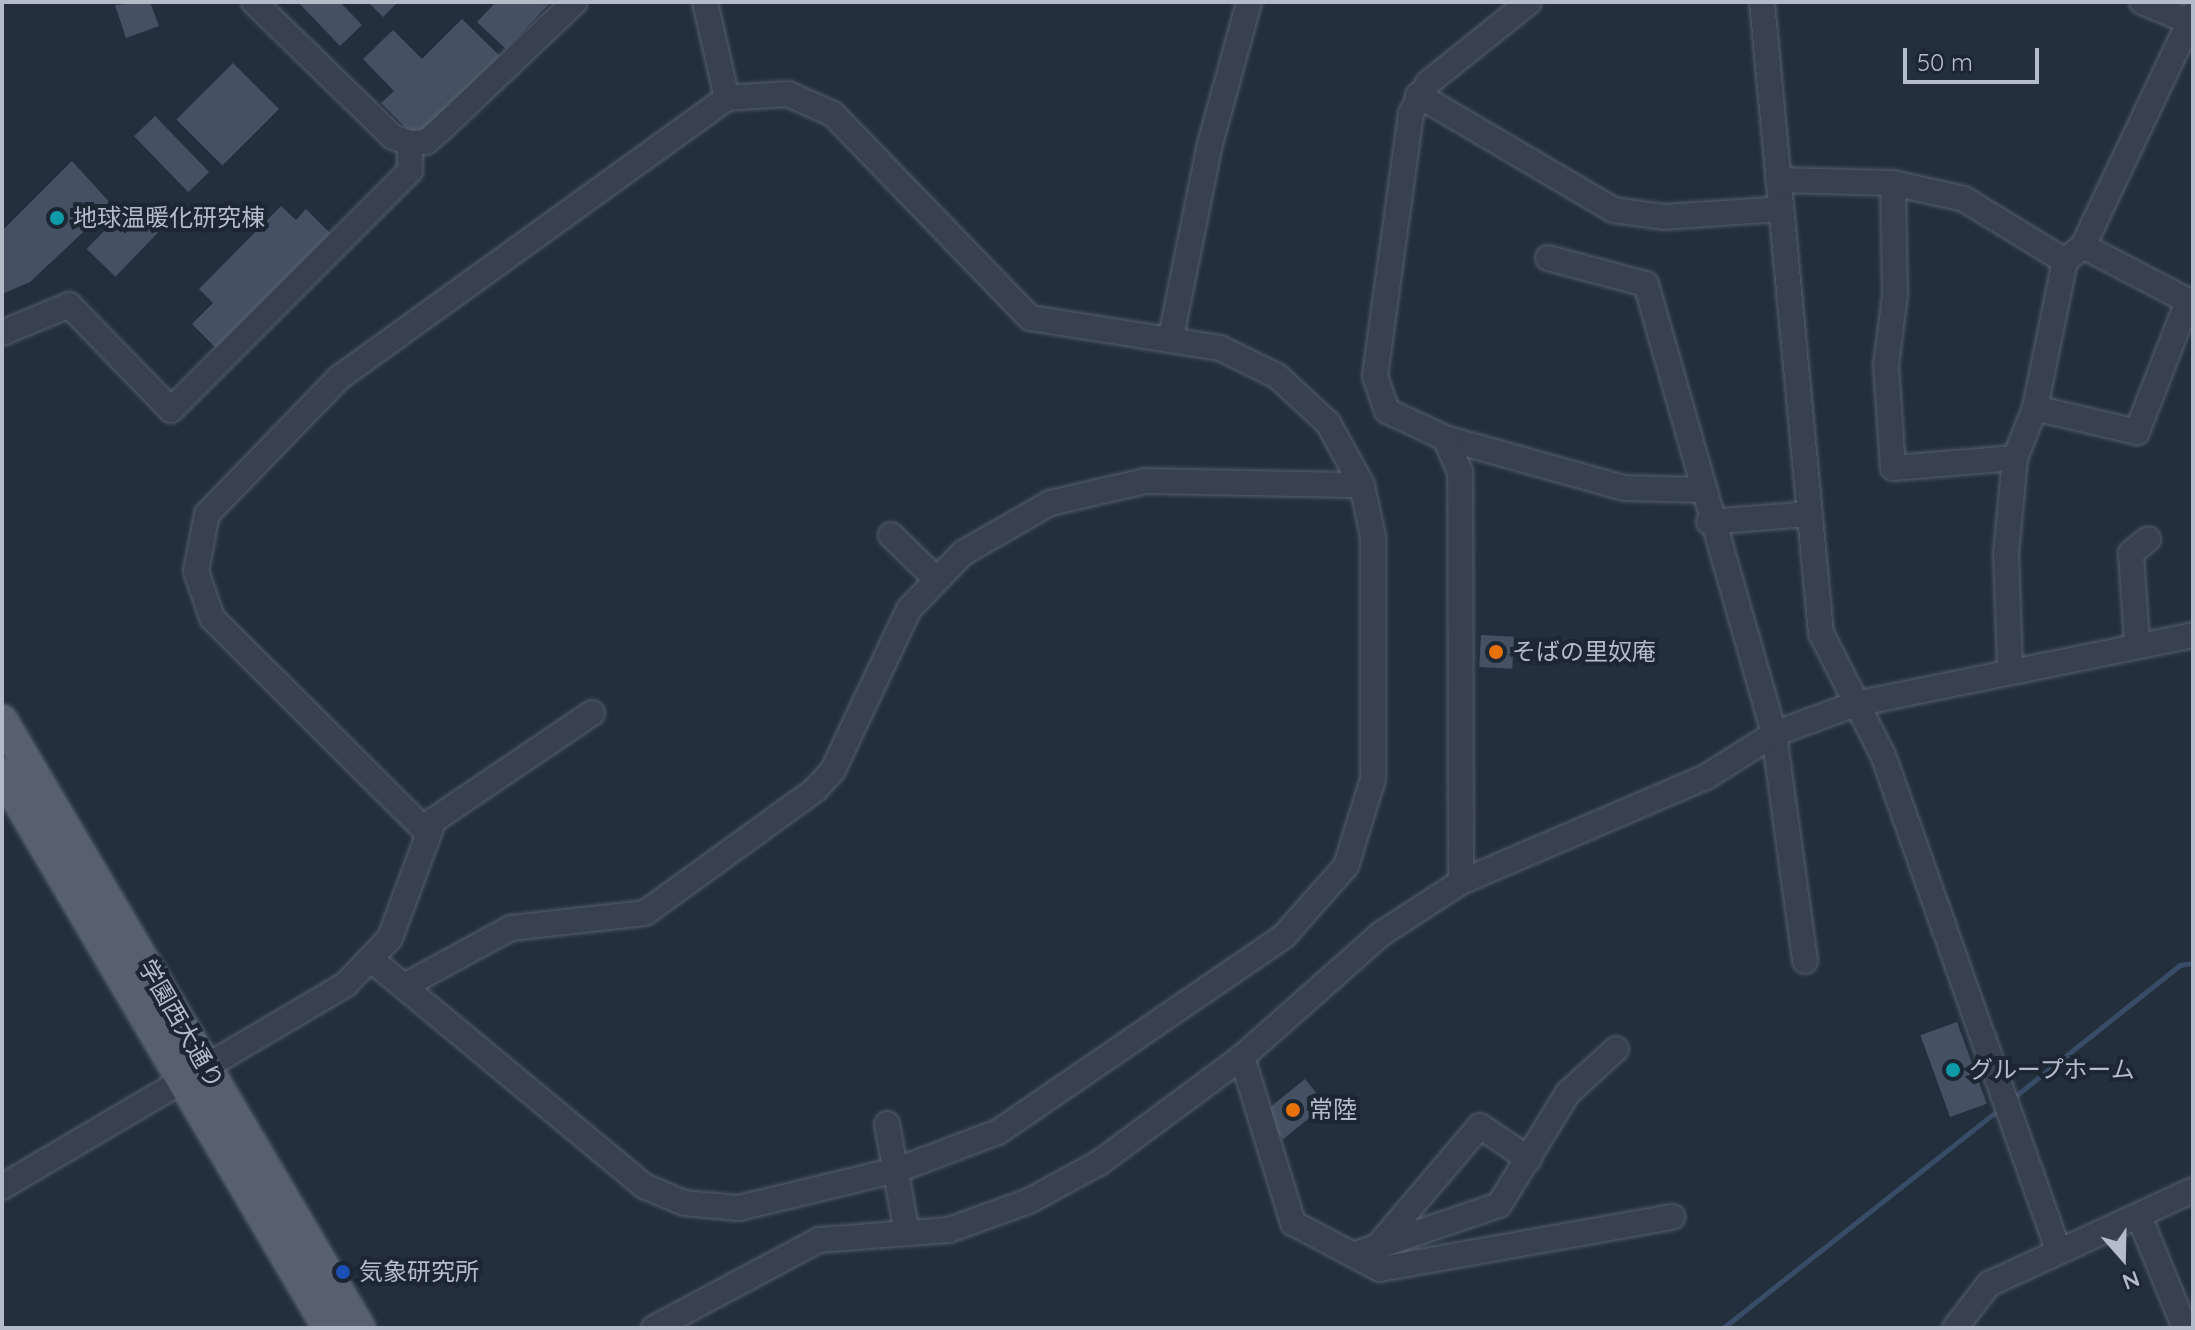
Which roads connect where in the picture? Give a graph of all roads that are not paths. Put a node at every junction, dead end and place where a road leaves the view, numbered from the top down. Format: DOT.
graph roads {
  1 [pos="254,2"];
  2 [pos="575,2"];
  3 [pos="705,2"];
  4 [pos="1249,2"];
  5 [pos="1529,2"];
  6 [pos="1762,2"];
  7 [pos="2142,2"];
  8 [pos="2192,19"];
  9 [pos="1418,95"];
  10 [pos="727,98"];
  11 [pos="410,143"];
  12 [pos="1778,180"];
  13 [pos="1893,183"];
  14 [pos="1780,209"];
  15 [pos="2074,253"];
  16 [pos="1548,258"];
  17 [pos="2,333"];
  18 [pos="1171,337"];
  19 [pos="2035,408"];
  20 [pos="1445,438"];
  21 [pos="2015,458"];
  22 [pos="1362,485"];
  23 [pos="1702,490"];
  24 [pos="1808,514"];
  25 [pos="1709,522"];
  26 [pos="891,535"];
  27 [pos="2148,539"];
  28 [pos="935,578"];
  29 [pos="2193,635"];
  30 [pos="2137,642"];
  31 [pos="2010,667"];
  32 [pos="1855,704"];
  33 [pos="592,713"];
  34 [pos="2,720"];
  35 [pos="1774,734"];
  36 [pos="2,774"];
  37 [pos="427,832"];
  38 [pos="1461,882"];
  39 [pos="373,961"];
  40 [pos="1805,961"];
  41 [pos="404,986"];
  42 [pos="1616,1049"];
  43 [pos="1242,1057"];
  44 [pos="194,1071"];
  45 [pos="887,1124"];
  46 [pos="1529,1159"];
  47 [pos="900,1169"];
  48 [pos="2,1187"];
  49 [pos="2193,1190"];
  50 [pos="2139,1216"];
  51 [pos="1672,1217"];
  52 [pos="907,1233"];
  53 [pos="1382,1241"];
  54 [pos="2057,1247"];
  55 [pos="1358,1253"];
  56 [pos="328,1328"];
  57 [pos="360,1328"];
  58 [pos="654,1328"];
  59 [pos="1955,1328"];
  60 [pos="2185,1328"];
  1 -- 11 [label="street"];
  2 -- 11 [label="street"];
  3 -- 10 [label="street"];
  4 -- 18 [label="street"];
  5 -- 9 [label="street"];
  6 -- 12 [label="street"];
  7 -- 8 [label="street"];
  8 -- 15 [label="street"];
  9 -- 14 [label="street"];
  9 -- 20 [label="street"];
  10 -- 18 [label="street"];
  10 -- 37 [label="street"];
  11 -- 17 [label="street"];
  12 -- 13 [label="street"];
  12 -- 14 [label="street"];
  13 -- 15 [label="street"];
  13 -- 21 [label="street"];
  14 -- 24 [label="street"];
  15 -- 19 [label="street"];
  15 -- 19 [label="street"];
  16 -- 23 [label="street"];
  18 -- 22 [label="street"];
  19 -- 21 [label="street"];
  20 -- 23 [label="street"];
  20 -- 38 [label="street"];
  21 -- 31 [label="street"];
  22 -- 28 [label="street"];
  22 -- 47 [label="street"];
  23 -- 25 [label="street"];
  24 -- 25 [label="street"];
  24 -- 32 [label="street"];
  25 -- 35 [label="street"];
  26 -- 28 [label="street"];
  27 -- 30 [label="street"];
  28 -- 41 [label="street"];
  29 -- 30 [label="street"];
  30 -- 31 [label="street"];
  31 -- 32 [label="street"];
  32 -- 35 [label="street"];
  32 -- 54 [label="street"];
  33 -- 37 [label="street"];
  34 -- 44 [label="main road, 学園西大通り"];
  35 -- 38 [label="street"];
  35 -- 40 [label="street"];
  36 -- 44 [label="main road, 学園西大通り"];
  37 -- 39 [label="street"];
  38 -- 43 [label="street"];
  39 -- 41 [label="street"];
  39 -- 44 [label="street"];
  41 -- 47 [label="street"];
  42 -- 46 [label="street"];
  43 -- 52 [label="street"];
  43 -- 55 [label="street"];
  44 -- 48 [label="street"];
  44 -- 56 [label="main road, 学園西大通り"];
  44 -- 57 [label="main road, 学園西大通り"];
  45 -- 47 [label="street"];
  46 -- 53 [label="street"];
  46 -- 53 [label="street"];
  47 -- 52 [label="street"];
  49 -- 50 [label="street"];
  50 -- 54 [label="street"];
  50 -- 60 [label="street"];
  51 -- 55 [label="street"];
  52 -- 58 [label="street"];
  53 -- 55 [label="street"];
  54 -- 59 [label="street"];
}
